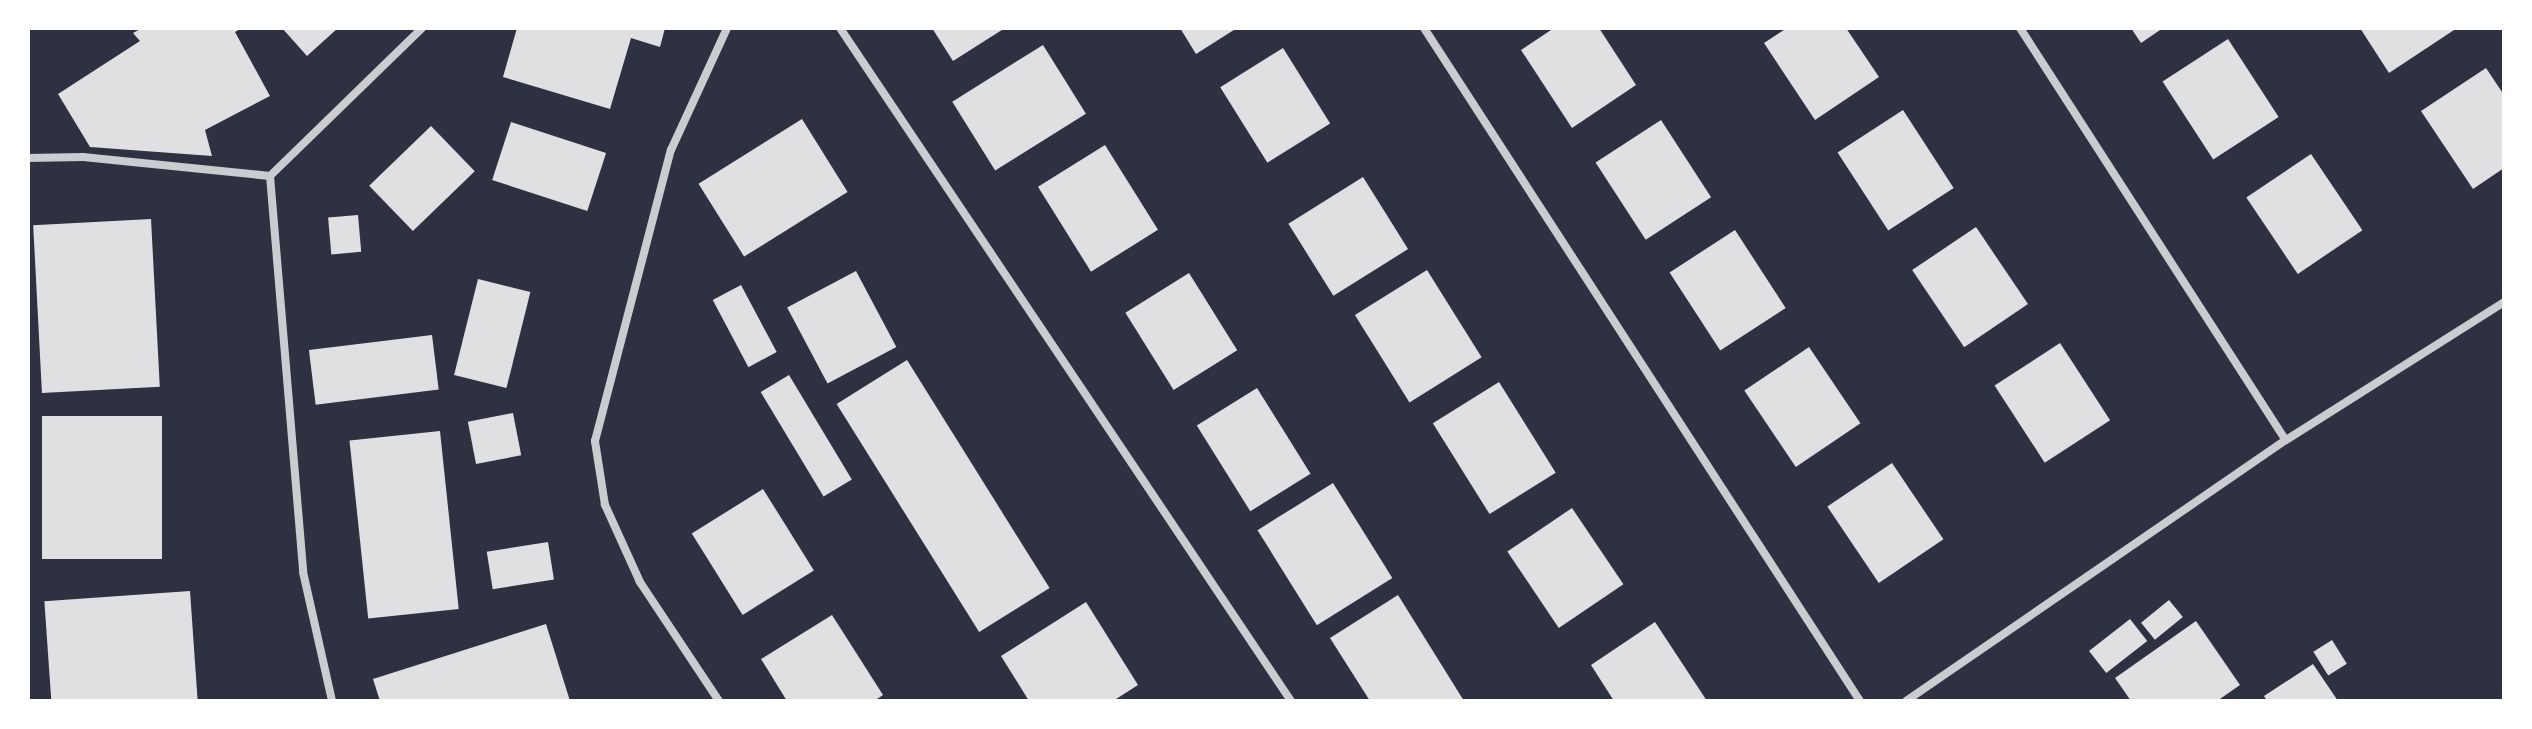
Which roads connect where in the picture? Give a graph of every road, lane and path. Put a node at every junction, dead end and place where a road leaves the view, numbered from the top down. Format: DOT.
graph roads {
  1 [pos="422,28"];
  2 [pos="727,28"];
  3 [pos="840,28"];
  4 [pos="1424,28"];
  5 [pos="2020,28"];
  6 [pos="28,158"];
  7 [pos="270,176"];
  8 [pos="2504,302"];
  9 [pos="2286,440"];
  10 [pos="332,701"];
  11 [pos="719,701"];
  12 [pos="1291,701"];
  13 [pos="1860,701"];
  14 [pos="1906,701"];
  1 -- 7 [label="street"];
  2 -- 11 [label="street"];
  3 -- 12 [label="street"];
  4 -- 13 [label="street"];
  5 -- 9 [label="street"];
  6 -- 7 [label="street"];
  7 -- 10 [label="street"];
  8 -- 9 [label="street"];
  9 -- 14 [label="street"];
}
